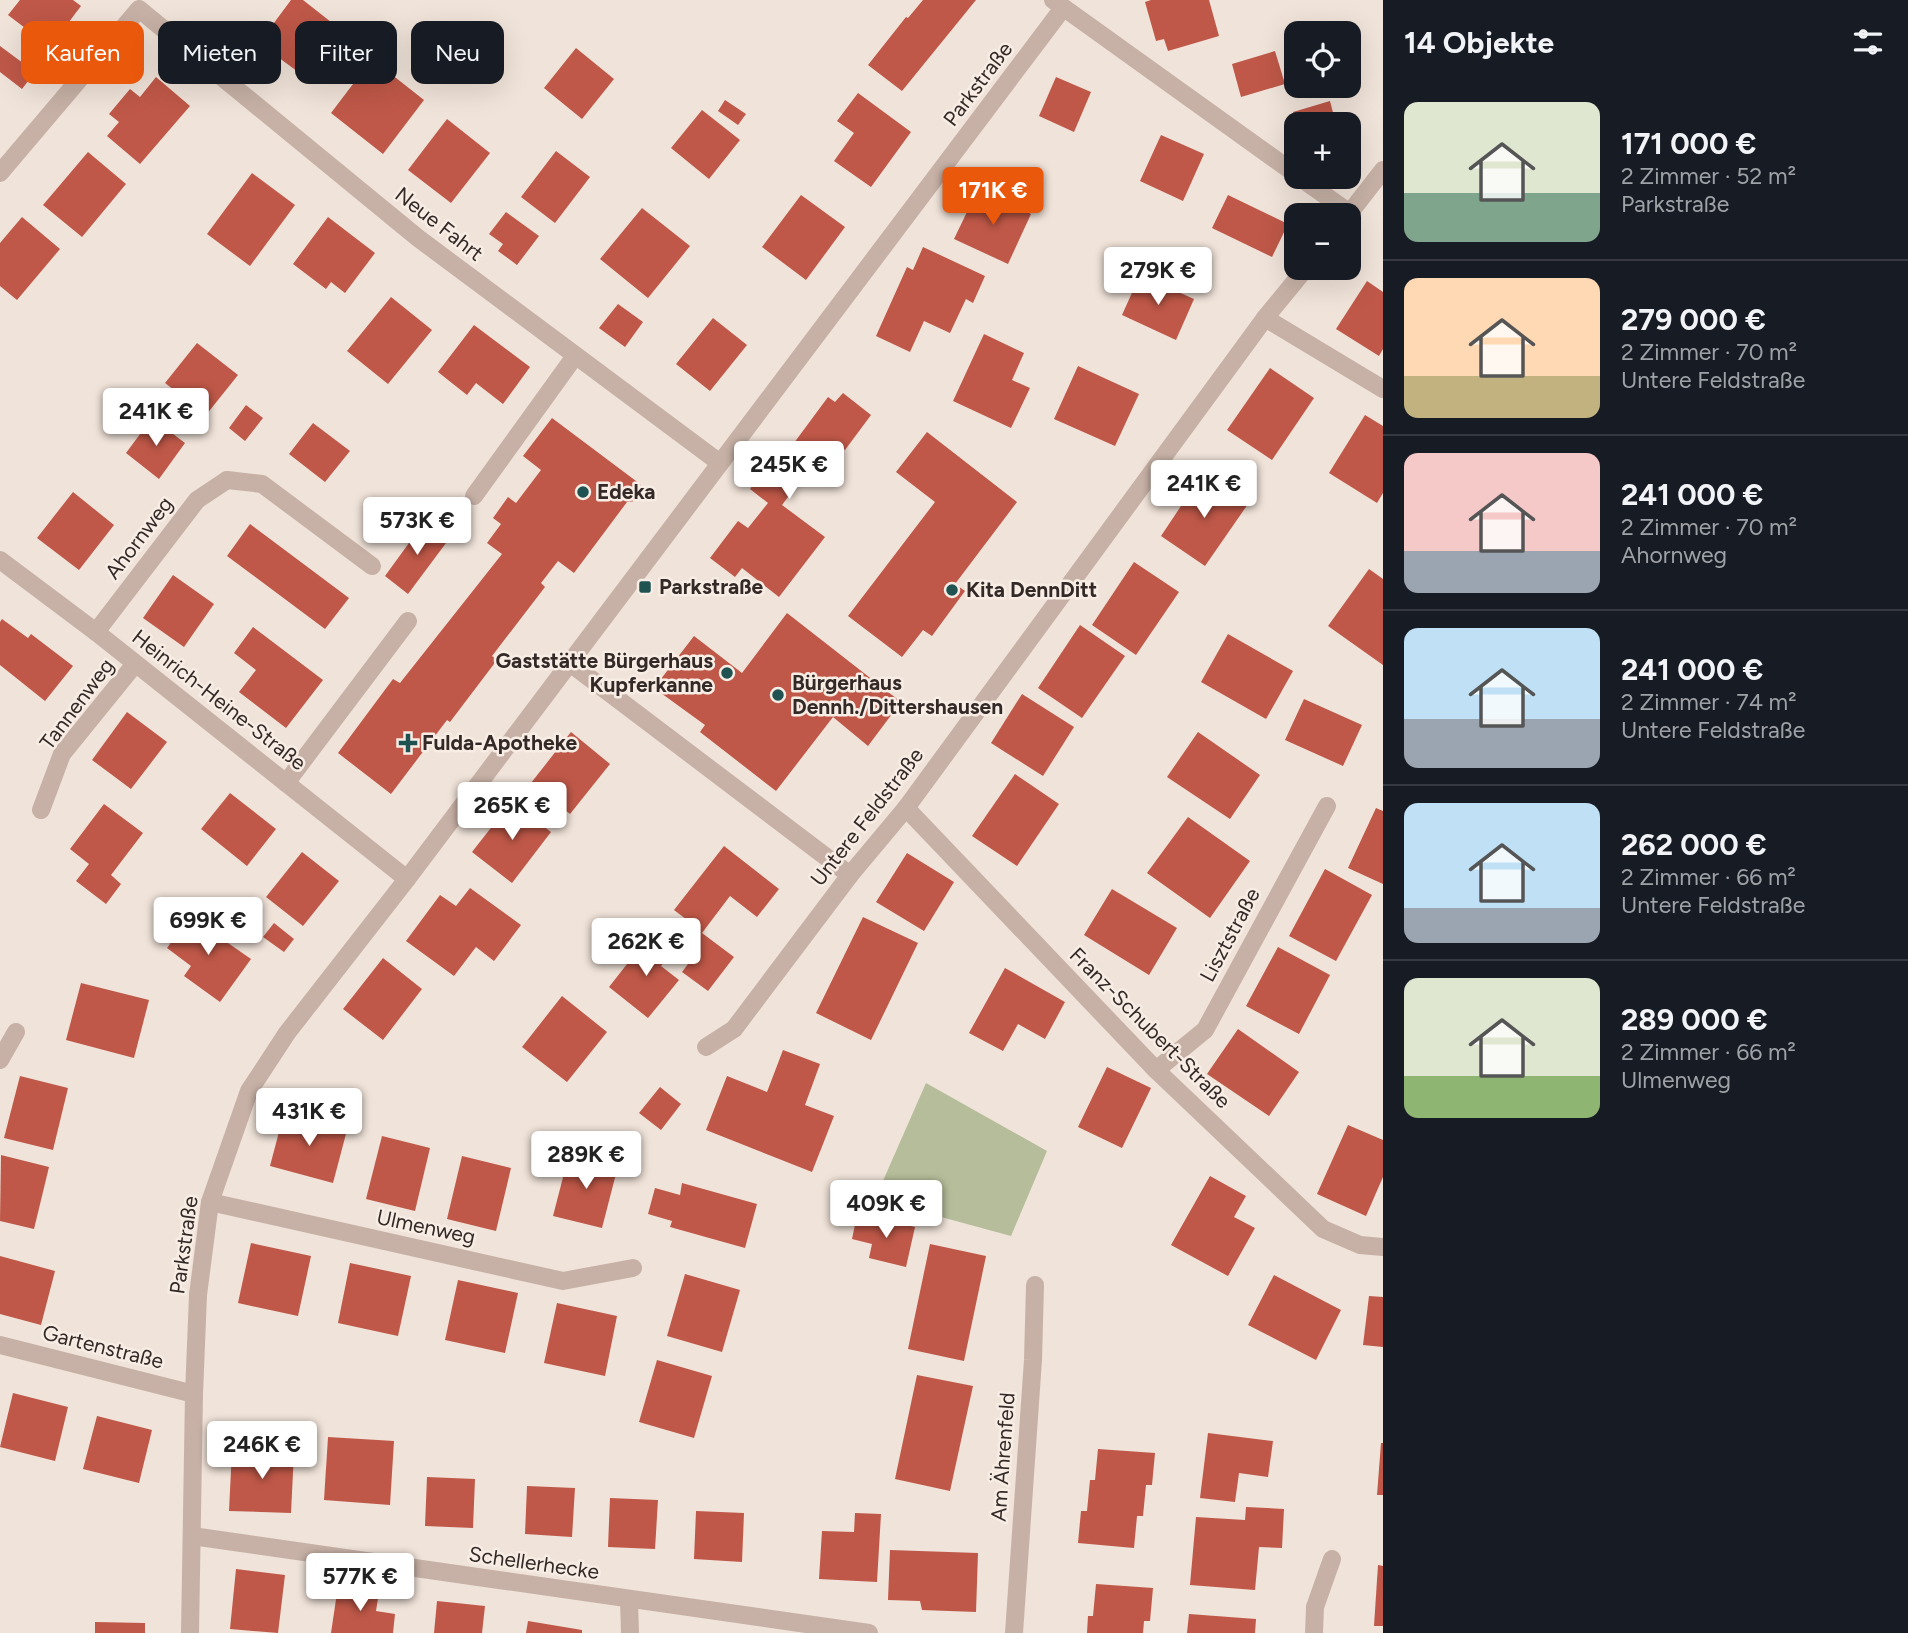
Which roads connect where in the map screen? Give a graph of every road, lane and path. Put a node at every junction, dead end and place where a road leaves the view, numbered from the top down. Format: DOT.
graph roads {
  1 [pos="141,4"];
  2 [pos="1058,4"];
  3 [pos="1284,166"];
  4 [pos="1383,170"];
  5 [pos="0,173"];
  6 [pos="1315,189"];
  7 [pos="1334,203"];
  8 [pos="1358,203"];
  9 [pos="1296,280"];
  10 [pos="1265,318"];
  11 [pos="575,356"];
  12 [pos="1383,389"];
  13 [pos="720,463"];
  14 [pos="474,496"];
  15 [pos="0,560"];
  16 [pos="372,566"];
  17 [pos="408,621"];
  18 [pos="96,632"];
  19 [pos="570,663"];
  20 [pos="135,664"];
  21 [pos="286,783"];
  22 [pos="1326,806"];
  23 [pos="906,808"];
  24 [pos="41,810"];
  25 [pos="850,875"];
  26 [pos="407,879"];
  27 [pos="16,1032"];
  28 [pos="706,1047"];
  29 [pos="0,1060"];
  30 [pos="1156,1070"];
  31 [pos="210,1202"];
  32 [pos="1383,1247"];
  33 [pos="633,1268"];
  34 [pos="1035,1285"];
  35 [pos="0,1345"];
  36 [pos="194,1394"];
  37 [pos="192,1536"];
  38 [pos="1332,1559"];
  39 [pos="629,1600"];
  40 [pos="190,1633"];
  41 [pos="629,1633"];
  42 [pos="869,1633"];
  43 [pos="1014,1633"];
  44 [pos="1314,1633"];
  1 -- 5 [label="street, Neue Fahrt"];
  1 -- 11 [label="street, Neue Fahrt"];
  2 -- 3 [label="street"];
  2 -- 13 [label="street, Parkstraße"];
  4 -- 8 [label="street"];
  6 -- 7 [label="street"];
  9 -- 10 [label="street, Untere Feldstraße"];
  10 -- 12 [label="street"];
  10 -- 23 [label="street, Untere Feldstraße"];
  11 -- 13 [label="street, Neue Fahrt"];
  11 -- 14 [label="street"];
  13 -- 19 [label="street, Parkstraße"];
  15 -- 18 [label="street, Heinrich-Heine-Straße"];
  16 -- 18 [label="street, Ahornweg"];
  17 -- 21 [label="street"];
  18 -- 20 [label="street, Heinrich-Heine-Straße"];
  19 -- 25 [label="street"];
  19 -- 26 [label="street, Parkstraße"];
  20 -- 21 [label="street, Heinrich-Heine-Straße"];
  20 -- 24 [label="street, Tannenweg"];
  21 -- 26 [label="street, Heinrich-Heine-Straße"];
  22 -- 30 [label="street, Lisztstraße"];
  23 -- 25 [label="street, Untere Feldstraße"];
  23 -- 30 [label="street, Franz-Schubert-Straße"];
  25 -- 28 [label="street, Untere Feldstraße"];
  26 -- 31 [label="street, Parkstraße"];
  27 -- 29 [label="street"];
  30 -- 32 [label="street, Franz-Schubert-Straße"];
  31 -- 33 [label="street, Ulmenweg"];
  31 -- 36 [label="street, Parkstraße"];
  34 -- 43 [label="street, Am Ährenfeld"];
  35 -- 36 [label="street, Gartenstraße"];
  36 -- 37 [label="street, Parkstraße"];
  37 -- 39 [label="street, Schellerhecke"];
  37 -- 40 [label="street, Parkstraße"];
  38 -- 44 [label="street"];
  39 -- 41 [label="street"];
  39 -- 42 [label="street, Schellerhecke"];
}
